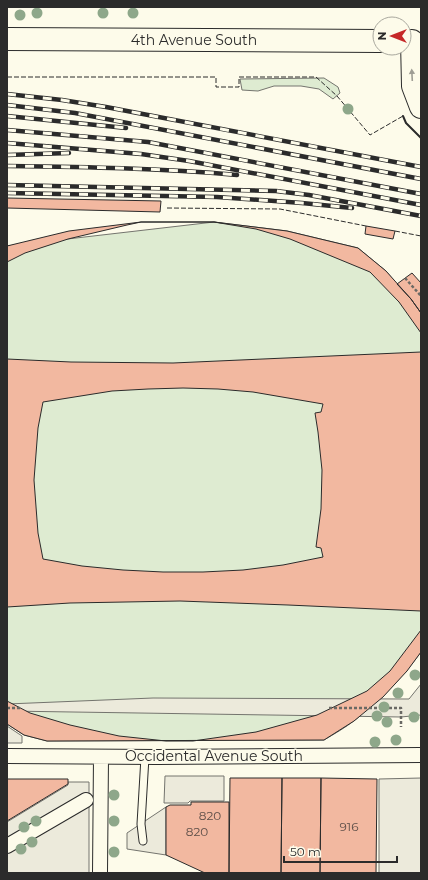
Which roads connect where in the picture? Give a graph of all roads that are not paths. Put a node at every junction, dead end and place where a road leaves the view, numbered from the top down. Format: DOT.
graph roads {
  1 [pos="7,39"];
  2 [pos="372,41"];
  3 [pos="412,41"];
  4 [pos="421,107"];
  5 [pos="421,754"];
  6 [pos="7,756"];
  7 [pos="101,757"];
  8 [pos="145,757"];
  9 [pos="86,800"];
  10 [pos="143,841"];
  11 [pos="7,846"];
  12 [pos="100,873"];
  1 -- 2 [label="main road, 4th Avenue South"];
  4 -- 3 [label="main road, one-way"];
  5 -- 8 [label="street, Occidental Avenue South"];
  6 -- 7 [label="street, Occidental Avenue South"];
  7 -- 8 [label="street, Occidental Avenue South"];
  7 -- 12 [label="street"];
  8 -- 10 [label="lane"];
  9 -- 11 [label="street"];
}
